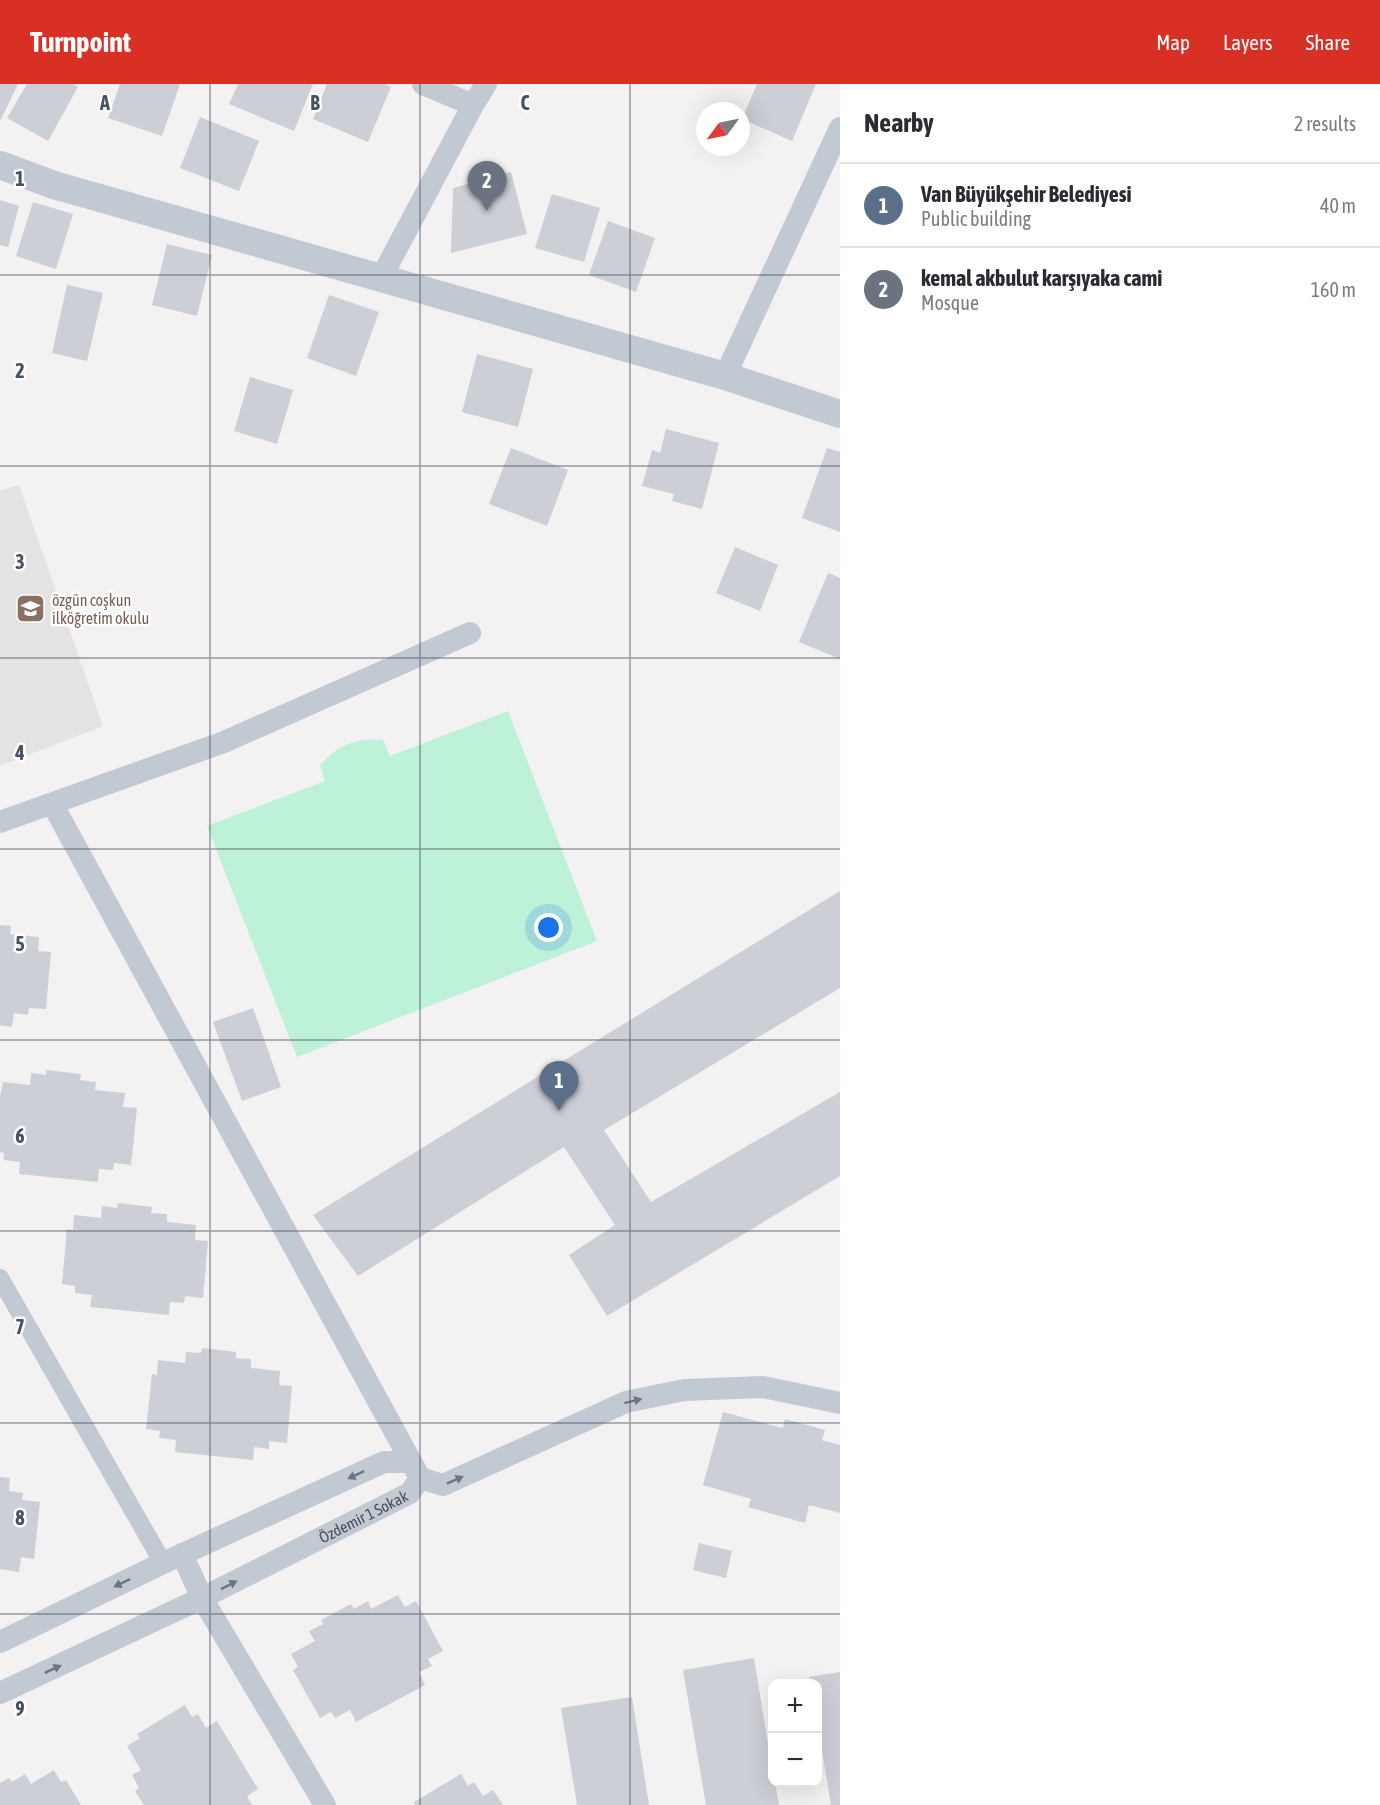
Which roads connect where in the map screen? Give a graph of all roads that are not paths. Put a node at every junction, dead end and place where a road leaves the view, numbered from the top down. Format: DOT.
graph roads {
  1 [pos="423,84"];
  2 [pos="486,84"];
  3 [pos="474,105"];
  4 [pos="840,129"];
  5 [pos="0,165"];
  6 [pos="382,276"];
  7 [pos="725,376"];
  8 [pos="840,414"];
  9 [pos="470,633"];
  10 [pos="53,805"];
  11 [pos="0,822"];
  12 [pos="0,1278"];
  13 [pos="840,1403"];
  14 [pos="416,1470"];
  15 [pos="172,1559"];
  16 [pos="202,1598"];
  17 [pos="0,1642"];
  18 [pos="0,1694"];
  19 [pos="325,1805"];
  1 -- 3 [label="street"];
  2 -- 3 [label="street"];
  3 -- 6 [label="street"];
  4 -- 7 [label="street"];
  5 -- 6 [label="street"];
  6 -- 7 [label="street"];
  7 -- 8 [label="street"];
  9 -- 10 [label="street"];
  10 -- 11 [label="street"];
  10 -- 14 [label="street"];
  12 -- 15 [label="street"];
  14 -- 13 [label="street, Özdemir 1 Sokak, one-way"];
  14 -- 15 [label="street, Özdemir 1 Sokak, one-way"];
  16 -- 14 [label="street, Özdemir 1 Sokak, one-way"];
  15 -- 16 [label="street"];
  15 -- 17 [label="street, Özdemir 1 Sokak, one-way"];
  18 -- 16 [label="street, Özdemir 1 Sokak, one-way"];
  16 -- 19 [label="street"];
}
